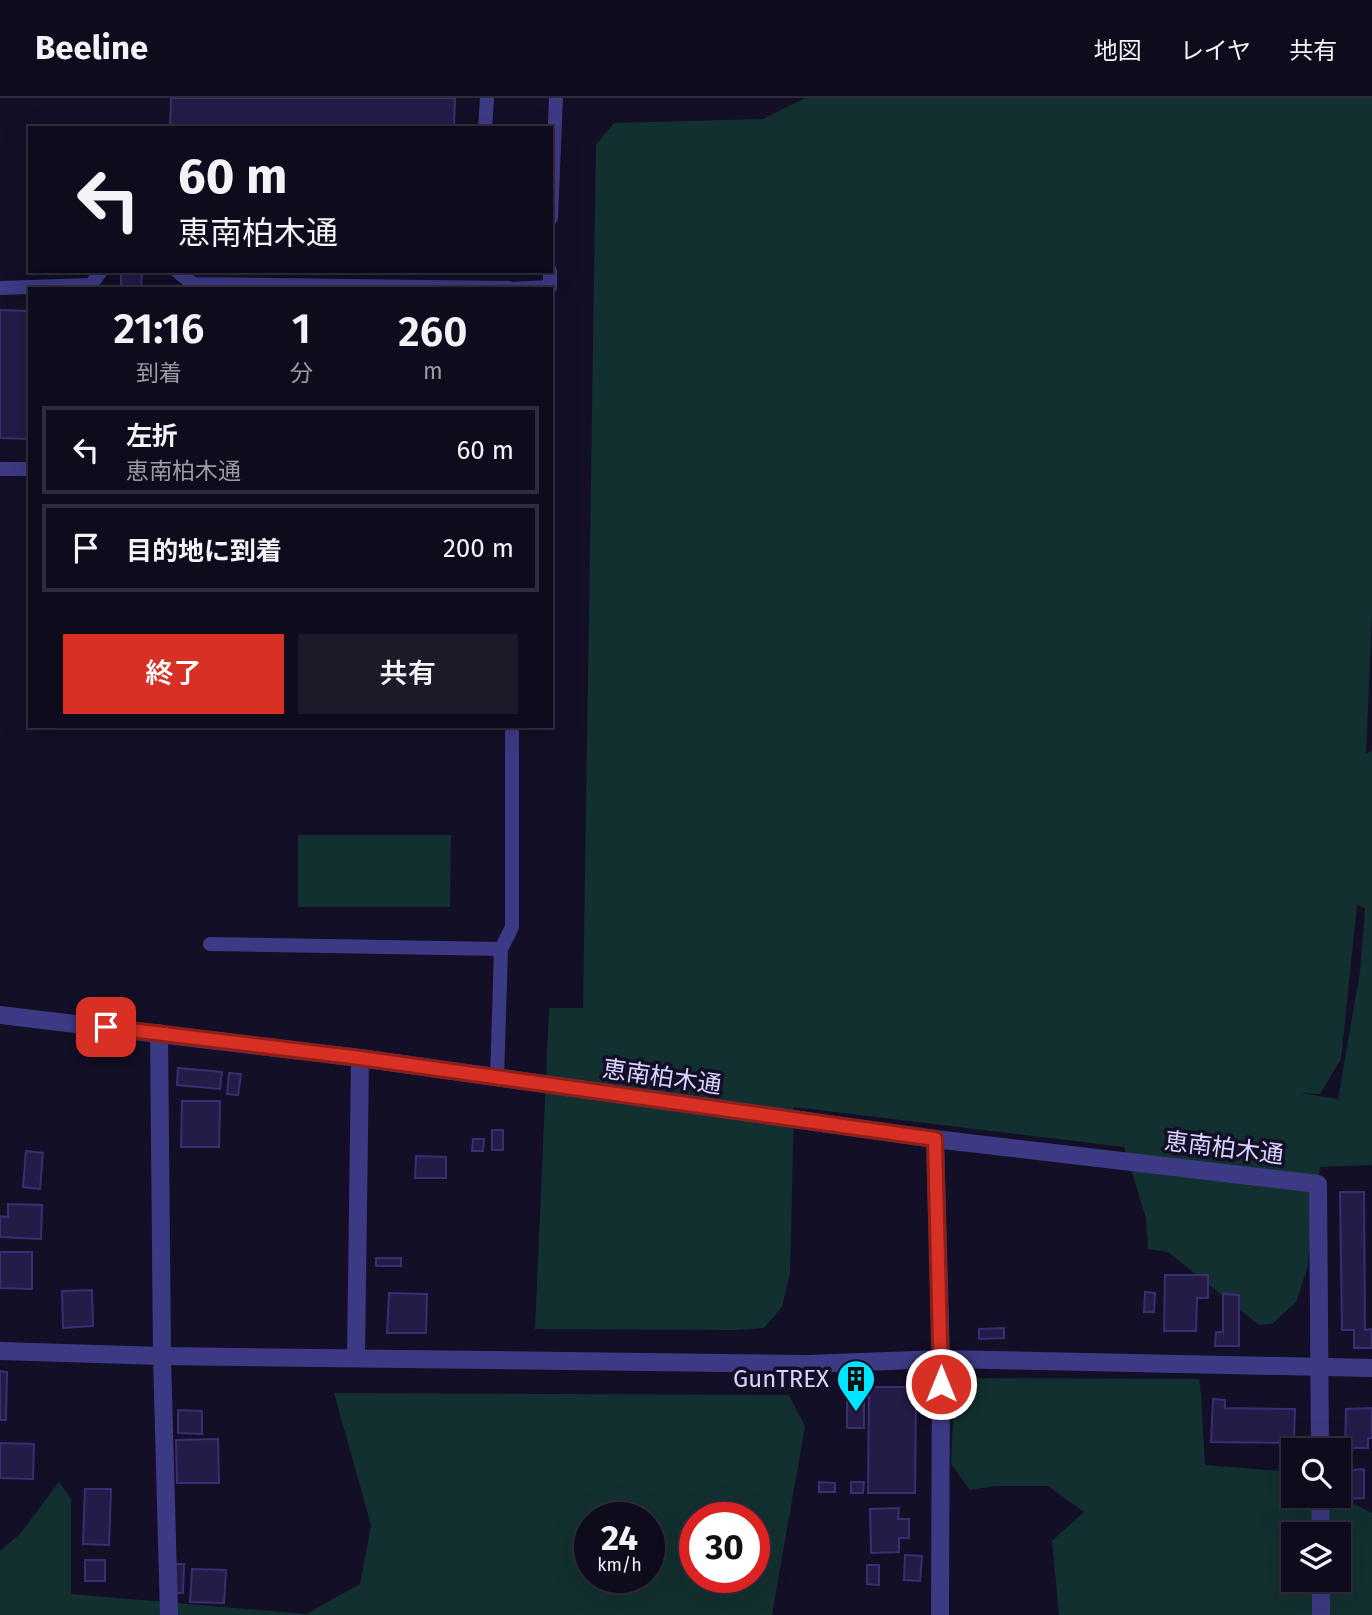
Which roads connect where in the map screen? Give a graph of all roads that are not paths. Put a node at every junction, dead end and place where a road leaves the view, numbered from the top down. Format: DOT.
graph roads {
  1 [pos="487,98"];
  2 [pos="556,98"];
  3 [pos="485,126"];
  4 [pos="553,170"];
  5 [pos="100,273"];
  6 [pos="179,273"];
  7 [pos="28,287"];
  8 [pos="30,287"];
  9 [pos="430,287"];
  10 [pos="0,288"];
  11 [pos="0,469"];
  12 [pos="28,469"];
  13 [pos="512,728"];
  14 [pos="210,944"];
  15 [pos="501,949"];
  16 [pos="0,1015"];
  17 [pos="159,1033"];
  18 [pos="360,1058"];
  19 [pos="497,1079"];
  20 [pos="935,1139"];
  21 [pos="0,1351"];
  22 [pos="162,1356"];
  23 [pos="356,1359"];
  24 [pos="941,1359"];
  25 [pos="1320,1366"];
  26 [pos="1372,1368"];
  27 [pos="1320,1438"];
  28 [pos="1321,1592"];
  29 [pos="169,1615"];
  30 [pos="940,1615"];
  31 [pos="1321,1615"];
  1 -- 3 [label="lane"];
  2 -- 4 [label="lane"];
  5 -- 8 [label="lane"];
  6 -- 9 [label="lane"];
  7 -- 10 [label="lane"];
  11 -- 12 [label="lane"];
  13 -- 15 [label="lane"];
  14 -- 15 [label="lane"];
  15 -- 19 [label="lane"];
  16 -- 17 [label="street, 恵南柏木通"];
  17 -- 18 [label="street, 恵南柏木通"];
  17 -- 22 [label="street"];
  18 -- 19 [label="street, 恵南柏木通"];
  18 -- 23 [label="street"];
  19 -- 20 [label="street, 恵南柏木通"];
  20 -- 24 [label="street"];
  20 -- 25 [label="street, 恵南柏木通"];
  21 -- 22 [label="street"];
  22 -- 23 [label="street"];
  22 -- 29 [label="street"];
  23 -- 24 [label="street"];
  24 -- 25 [label="street"];
  24 -- 30 [label="street"];
  25 -- 26 [label="street"];
  25 -- 27 [label="street"];
  28 -- 31 [label="street"];
}
